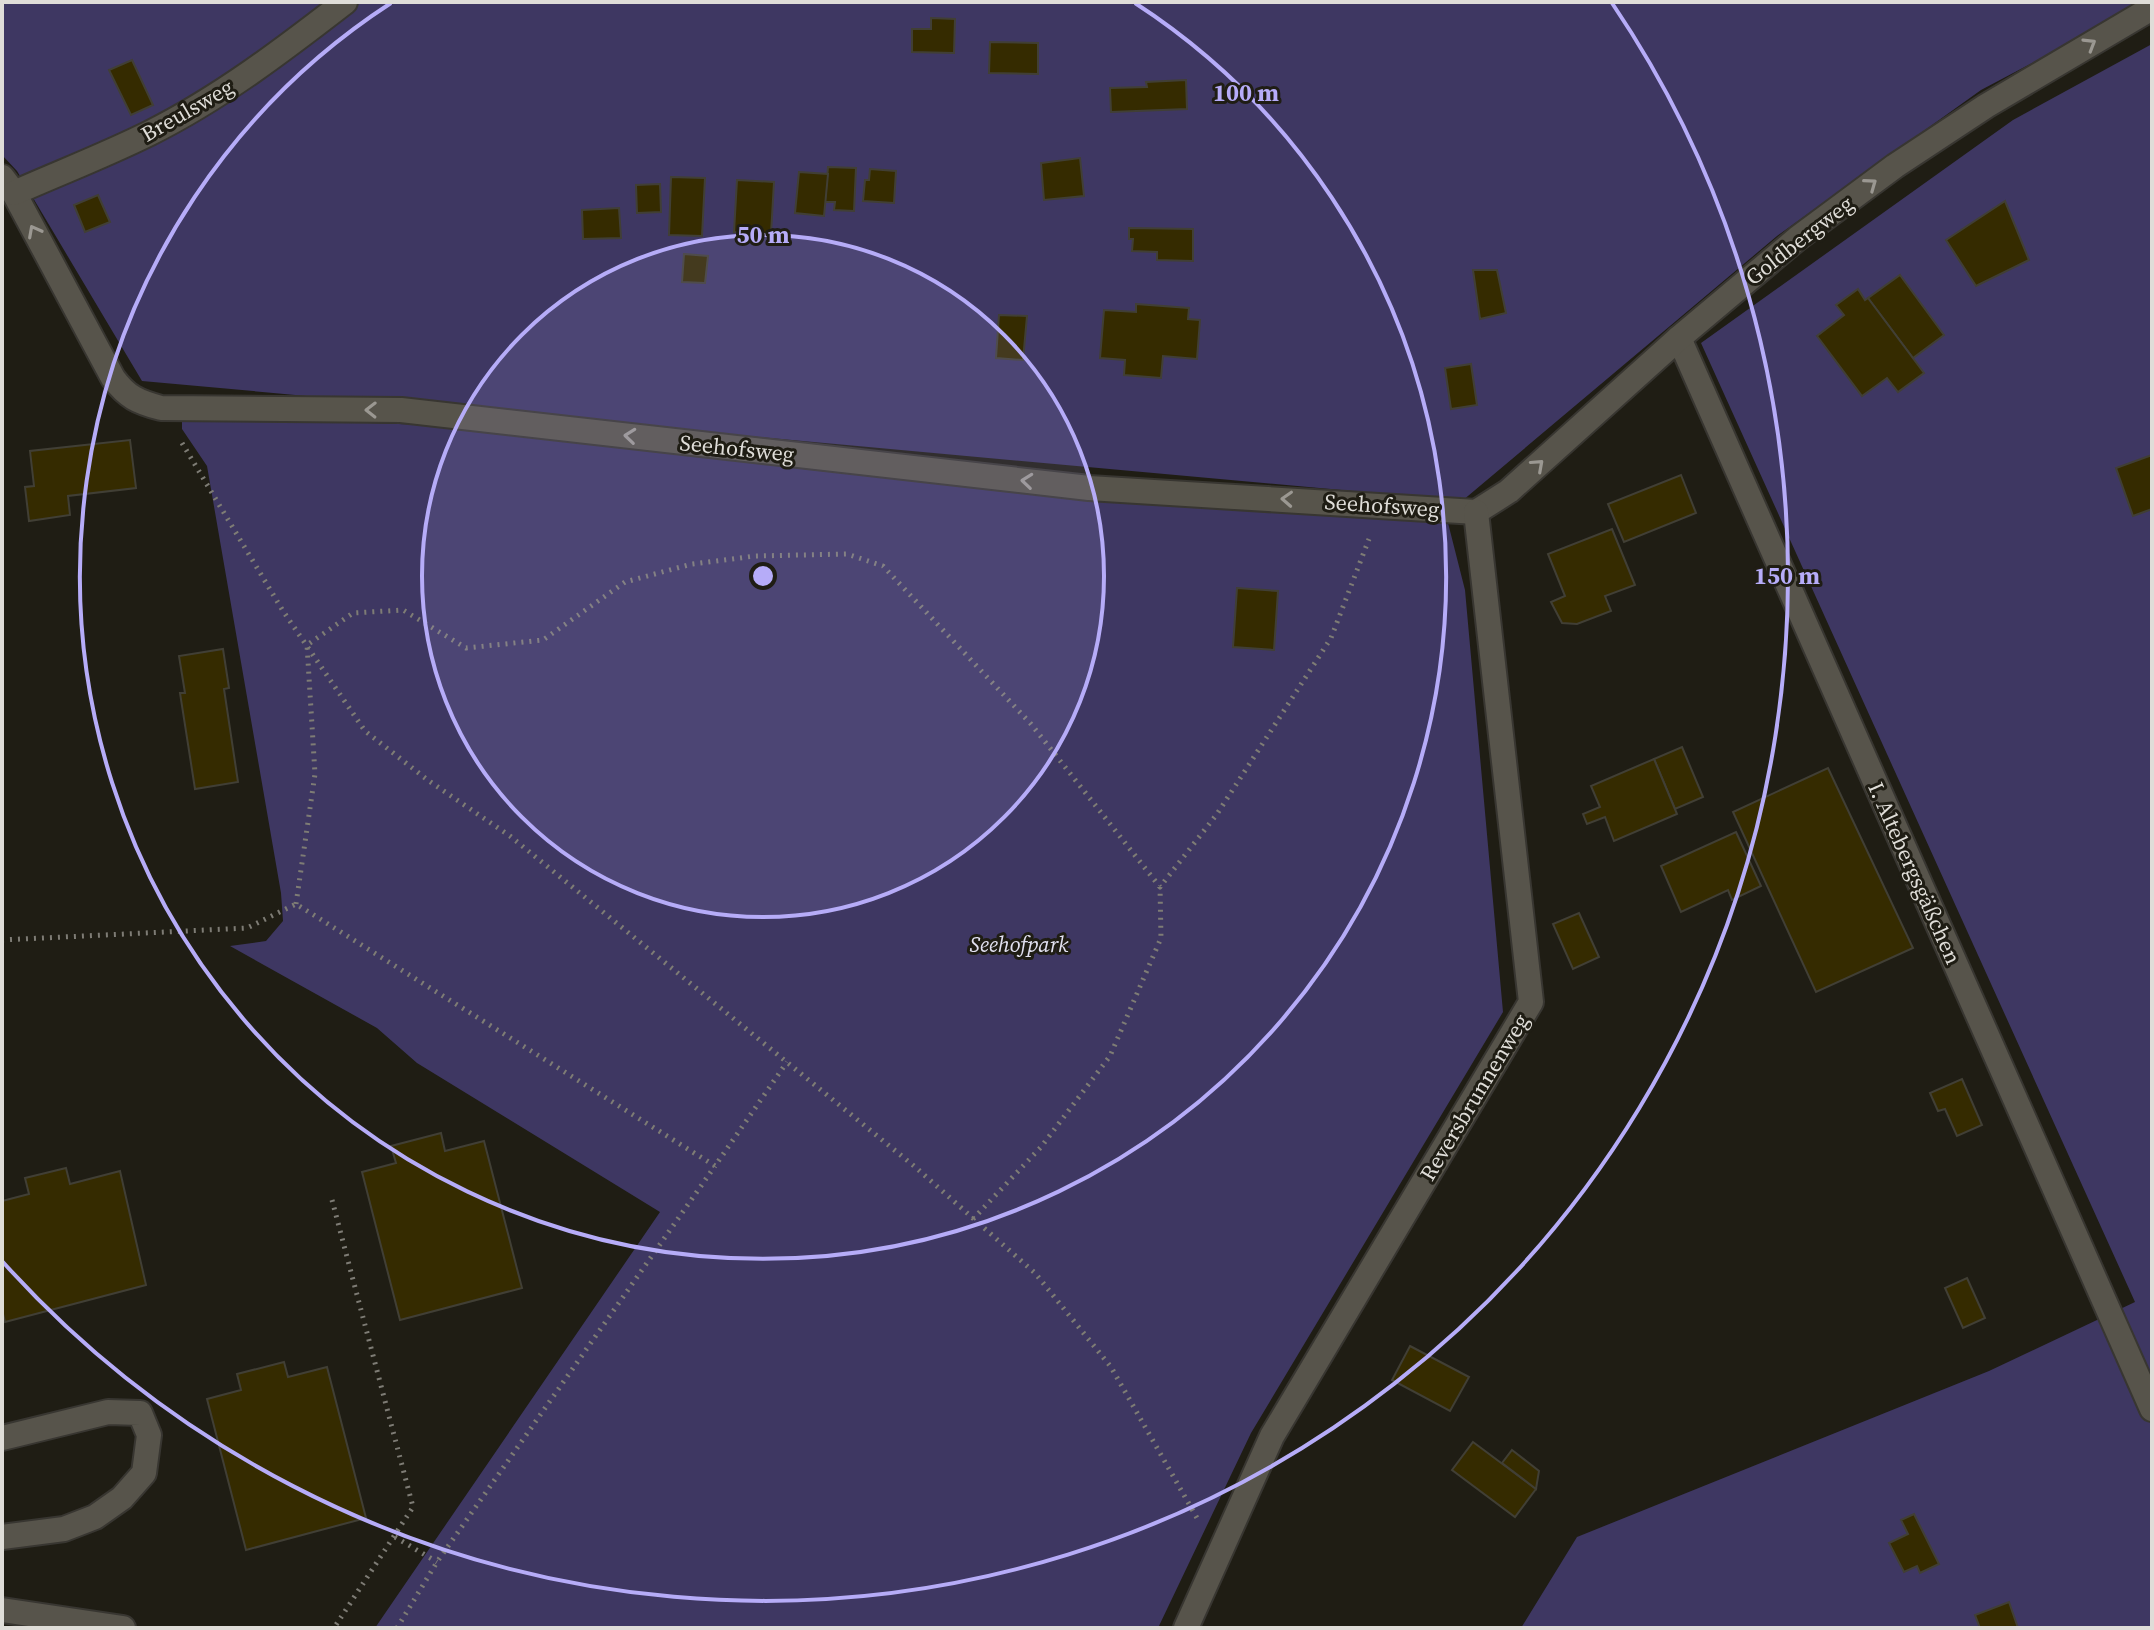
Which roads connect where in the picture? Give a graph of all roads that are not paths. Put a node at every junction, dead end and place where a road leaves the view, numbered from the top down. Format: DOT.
graph roads {
  1 [pos="345,2"];
  2 [pos="2152,8"];
  3 [pos="8,185"];
  4 [pos="63,286"];
  5 [pos="1679,338"];
  6 [pos="1476,512"];
  7 [pos="2152,1409"];
  8 [pos="2,1438"];
  9 [pos="2,1537"];
  10 [pos="2,1610"];
  11 [pos="113,1627"];
  12 [pos="1186,1628"];
  1 -- 3 [label="street, Breulsweg"];
  5 -- 2 [label="street, Goldbergweg, one-way"];
  4 -- 3 [label="street, Breulsweg, one-way"];
  6 -- 4 [label="street, Seehofsweg, one-way"];
  6 -- 5 [label="street, Goldbergweg, one-way"];
  5 -- 7 [label="street, I. Altebergsgäßchen"];
  6 -- 12 [label="street, Reversbrunnenweg"];
  8 -- 9 [label="street"];
  10 -- 11 [label="street"];
}
